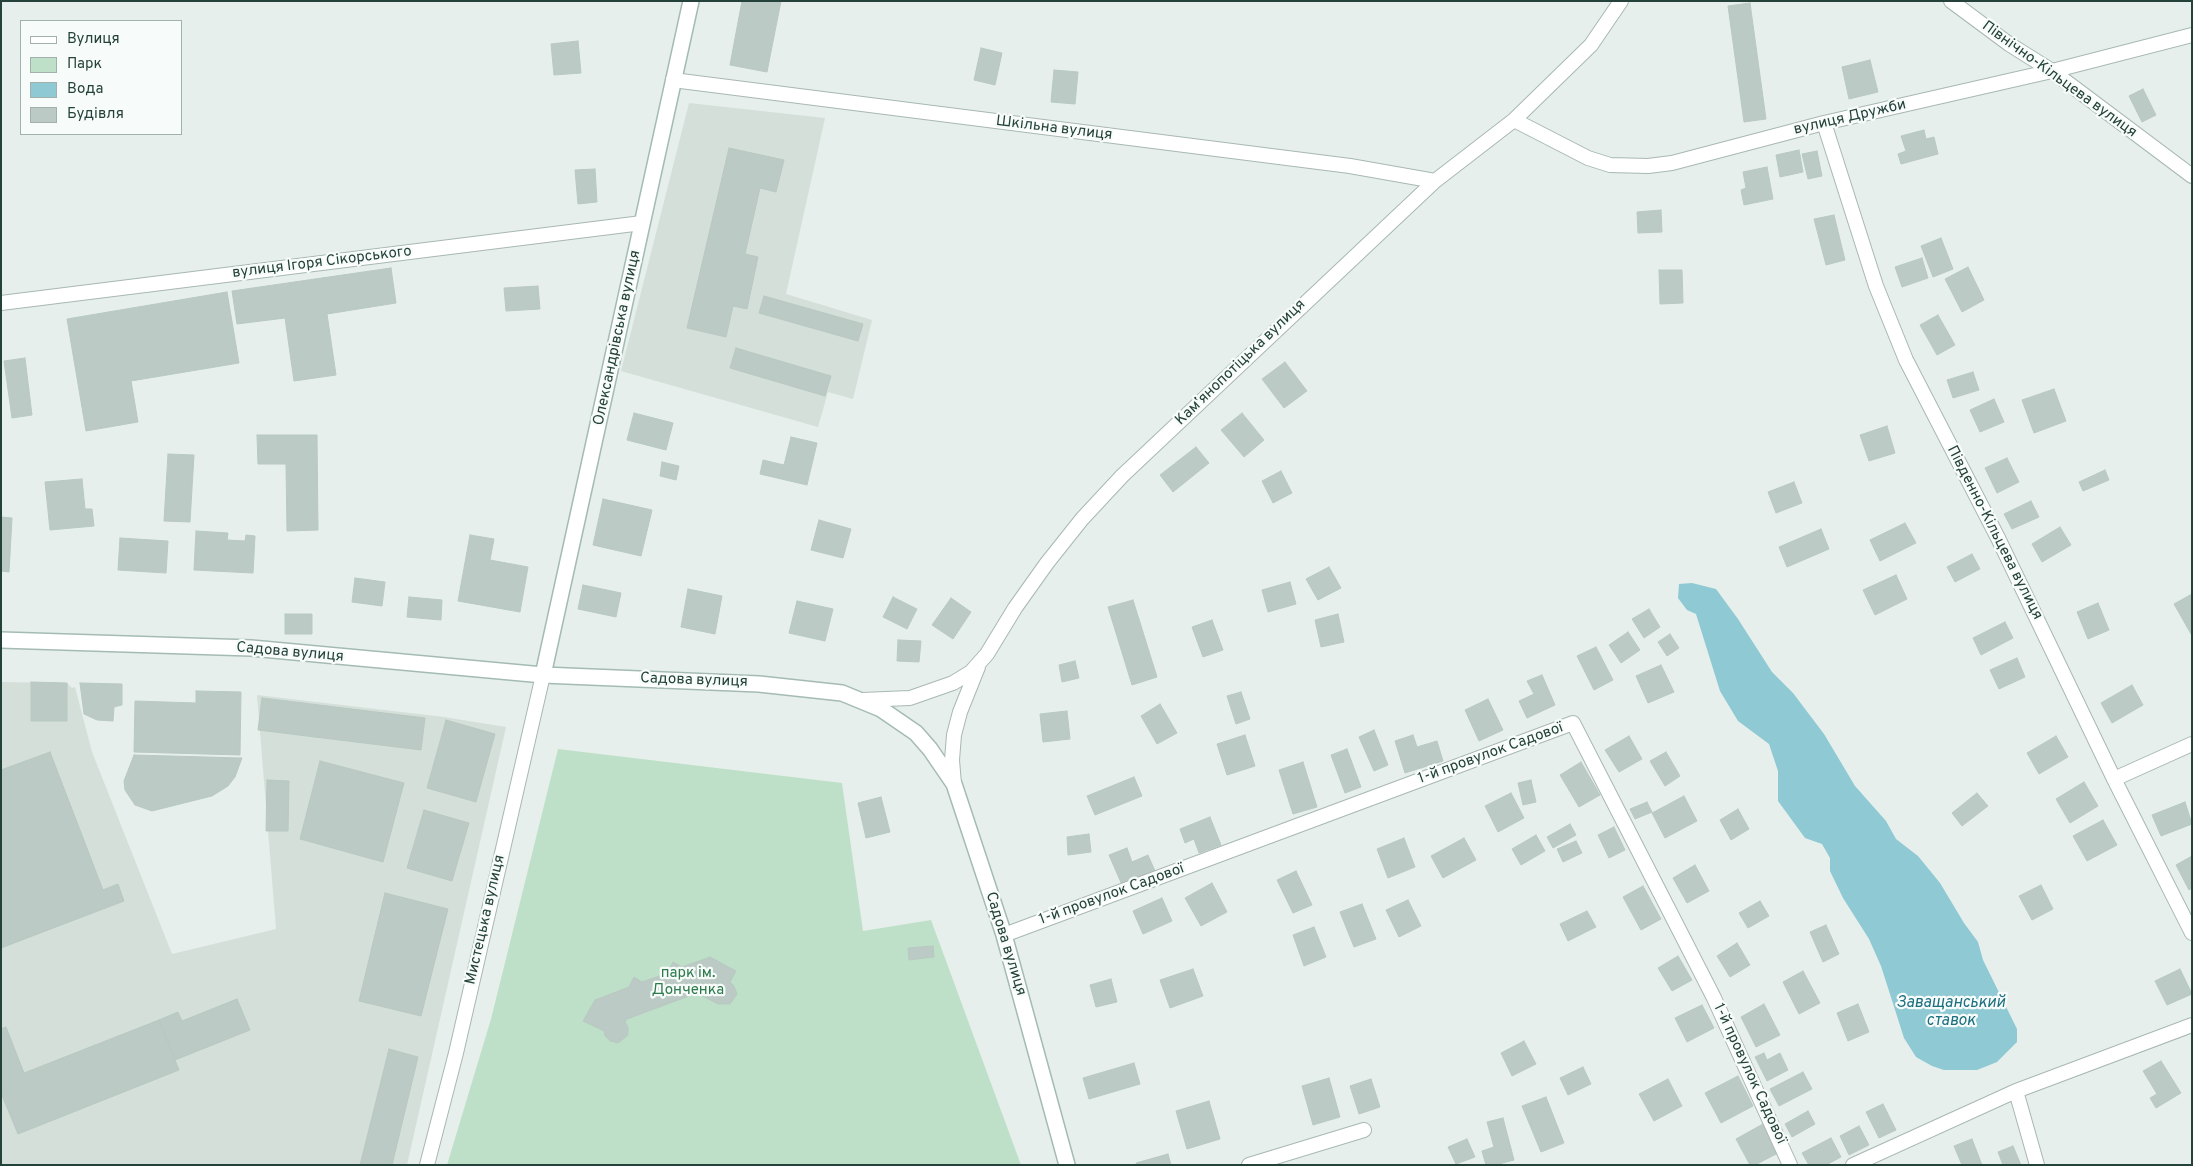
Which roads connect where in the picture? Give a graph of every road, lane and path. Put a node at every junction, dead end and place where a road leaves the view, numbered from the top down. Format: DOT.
graph roads {
  1 [pos="691,1"];
  2 [pos="1621,1"];
  3 [pos="1951,1"];
  4 [pos="2192,35"];
  5 [pos="2052,71"];
  6 [pos="673,80"];
  7 [pos="1514,120"];
  8 [pos="1824,123"];
  9 [pos="2192,176"];
  10 [pos="1436,181"];
  11 [pos="642,224"];
  12 [pos="1,303"];
  13 [pos="1,640"];
  14 [pos="980,662"];
  15 [pos="543,675"];
  16 [pos="862,700"];
  17 [pos="2192,744"];
  18 [pos="2114,779"];
  19 [pos="954,784"];
  20 [pos="2192,932"];
  21 [pos="1004,935"];
  22 [pos="2192,1025"];
  23 [pos="2016,1091"];
  24 [pos="1364,1130"];
  25 [pos="426,1165"];
  26 [pos="1068,1165"];
  27 [pos="1248,1165"];
  28 [pos="1790,1165"];
  29 [pos="1853,1165"];
  30 [pos="2037,1165"];
  1 -- 6 [label="main road, Олександрівська вулиця"];
  2 -- 7 [label="street, Камʼянопотіцька вулиця"];
  3 -- 5 [label="street, Північно-Кільцева вулиця"];
  4 -- 5 [label="street, вулиця Дружби"];
  5 -- 8 [label="street, вулиця Дружби"];
  5 -- 9 [label="street, Північно-Кільцева вулиця"];
  6 -- 10 [label="street, Шкільна вулиця"];
  6 -- 11 [label="main road, Олександрівська вулиця"];
  7 -- 8 [label="street, вулиця Дружби"];
  7 -- 10 [label="street, Камʼянопотіцька вулиця"];
  8 -- 18 [label="street, Південно-Кільцева вулиця"];
  10 -- 14 [label="street, Камʼянопотіцька вулиця"];
  11 -- 12 [label="street, вулиця Ігоря Сікорського"];
  11 -- 15 [label="main road, Олександрівська вулиця"];
  13 -- 15 [label="main road, Садова вулиця"];
  14 -- 16 [label="street, Камʼянопотіцька вулиця"];
  14 -- 19 [label="street"];
  15 -- 16 [label="main road, Садова вулиця"];
  15 -- 25 [label="street, Мистецька вулиця"];
  16 -- 19 [label="main road, Садова вулиця"];
  17 -- 18 [label="street"];
  18 -- 20 [label="street, Південно-Кільцева вулиця"];
  19 -- 21 [label="main road, Садова вулиця"];
  21 -- 26 [label="main road, Садова вулиця"];
  21 -- 28 [label="street, 1-й провулок Садової"];
  22 -- 23 [label="street"];
  23 -- 29 [label="street"];
  23 -- 30 [label="street"];
  24 -- 27 [label="street"];
}
